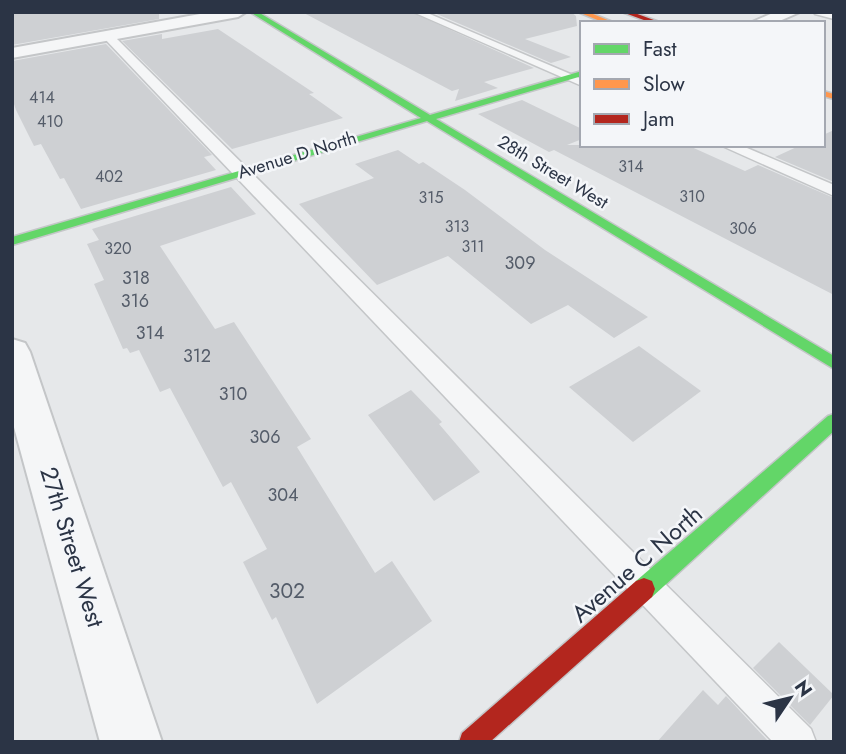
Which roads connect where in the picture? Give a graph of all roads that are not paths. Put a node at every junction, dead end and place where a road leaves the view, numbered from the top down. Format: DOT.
graph roads {
  1 [pos="238,12"];
  2 [pos="253,12"];
  3 [pos="417,12"];
  4 [pos="581,12"];
  5 [pos="625,12"];
  6 [pos="792,12"];
  7 [pos="818,12"];
  8 [pos="137,15"];
  9 [pos="834,16"];
  10 [pos="606,21"];
  11 [pos="653,21"];
  12 [pos="764,21"];
  13 [pos="161,26"];
  14 [pos="107,36"];
  15 [pos="12,53"];
  16 [pos="577,78"];
  17 [pos="425,117"];
  18 [pos="732,147"];
  19 [pos="239,172"];
  20 [pos="834,191"];
  21 [pos="12,241"];
  22 [pos="12,352"];
  23 [pos="834,363"];
  24 [pos="834,421"];
  25 [pos="645,588"];
  26 [pos="131,742"];
  27 [pos="471,742"];
  28 [pos="798,742"];
  1 -- 13 [label="street"];
  2 -- 17 [label="street, 28th Street West"];
  3 -- 16 [label="lane"];
  4 -- 10 [label="street"];
  5 -- 11 [label="street"];
  6 -- 12 [label="street"];
  7 -- 9 [label="lane"];
  8 -- 13 [label="street"];
  13 -- 14 [label="street"];
  14 -- 15 [label="street"];
  14 -- 19 [label="lane"];
  16 -- 17 [label="street, Avenue D North"];
  17 -- 19 [label="street, Avenue D North"];
  17 -- 23 [label="street, 28th Street West"];
  18 -- 20 [label="lane"];
  19 -- 21 [label="street, Avenue D North"];
  19 -- 25 [label="lane"];
  22 -- 26 [label="street, 27th Street West"];
  24 -- 25 [label="street, Avenue C North"];
  25 -- 27 [label="street, Avenue C North"];
  25 -- 28 [label="lane"];
}
